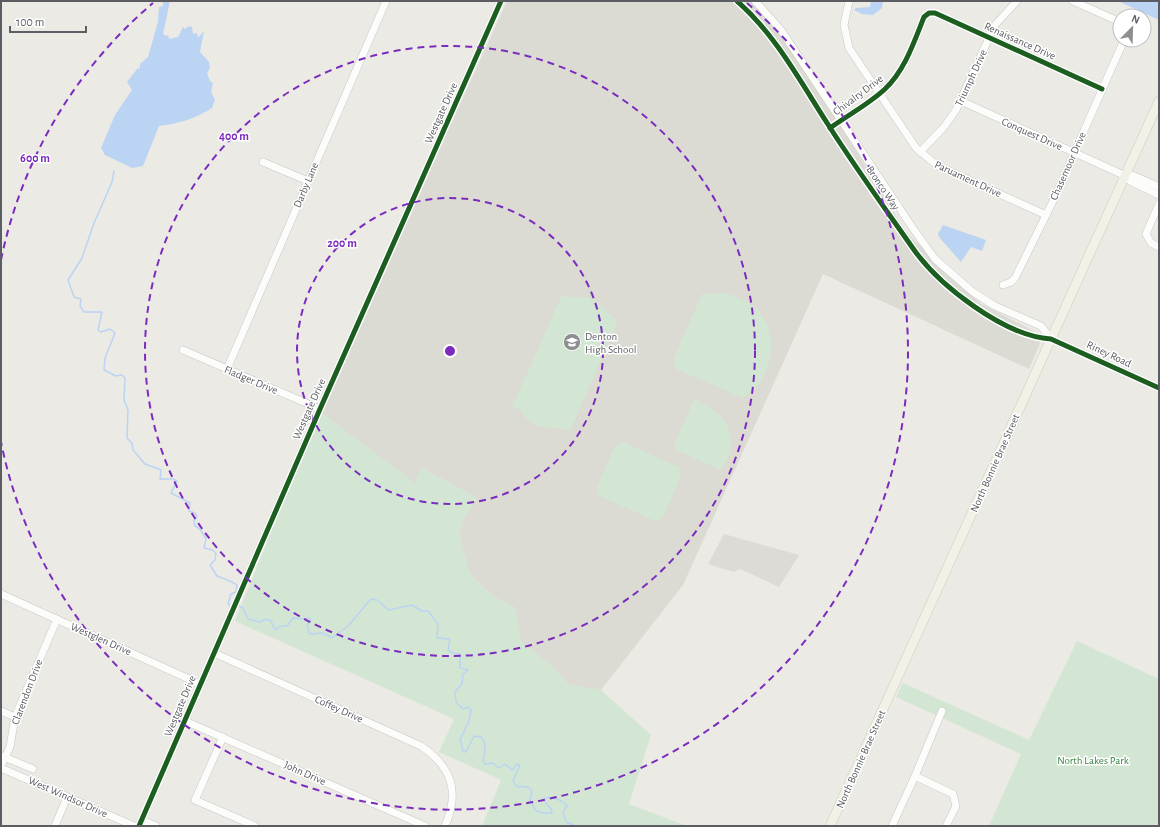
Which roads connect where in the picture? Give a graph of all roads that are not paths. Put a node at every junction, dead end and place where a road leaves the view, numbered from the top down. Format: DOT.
graph roads {
  1 [pos="386,1"];
  2 [pos="501,1"];
  3 [pos="737,1"];
  4 [pos="755,1"];
  5 [pos="849,1"];
  6 [pos="1017,1"];
  7 [pos="1073,1"];
  8 [pos="1086,4"];
  9 [pos="929,13"];
  10 [pos="1112,18"];
  11 [pos="989,38"];
  12 [pos="1120,48"];
  13 [pos="1102,89"];
  14 [pos="878,94"];
  15 [pos="961,101"];
  16 [pos="1159,101"];
  17 [pos="1156,115"];
  18 [pos="841,120"];
  19 [pos="830,128"];
  20 [pos="920,152"];
  21 [pos="1074,152"];
  22 [pos="263,162"];
  23 [pos="1127,176"];
  24 [pos="308,181"];
  25 [pos="1159,186"];
  26 [pos="1159,195"];
  27 [pos="1159,204"];
  28 [pos="1046,215"];
  29 [pos="1156,220"];
  30 [pos="1159,247"];
  31 [pos="1003,285"];
  32 [pos="1051,339"];
  33 [pos="183,350"];
  34 [pos="227,369"];
  35 [pos="1159,388"];
  36 [pos="320,410"];
  37 [pos="1,594"];
  38 [pos="57,619"];
  39 [pos="214,653"];
  40 [pos="200,684"];
  41 [pos="1,711"];
  42 [pos="942,711"];
  43 [pos="15,717"];
  44 [pos="185,721"];
  45 [pos="223,737"];
  46 [pos="3,756"];
  47 [pos="1,767"];
  48 [pos="33,769"];
  49 [pos="915,776"];
  50 [pos="67,797"];
  51 [pos="55,826"];
  52 [pos="134,826"];
  53 [pos="140,826"];
  54 [pos="156,826"];
  55 [pos="255,826"];
  56 [pos="425,826"];
  57 [pos="445,826"];
  58 [pos="830,826"];
  59 [pos="892,826"];
  60 [pos="946,826"];
  1 -- 24 [label="street, Darby Lane"];
  2 -- 36 [label="street, Westgate Drive"];
  3 -- 19 [label="street, Bronco Way"];
  4 -- 18 [label="street, Bronco Way"];
  5 -- 14 [label="street, Paruament Drive"];
  6 -- 11 [label="street, Triumph Drive"];
  7 -- 8 [label="street"];
  8 -- 10 [label="street"];
  9 -- 11 [label="street, Renaissance Drive"];
  9 -- 14 [label="street, Chivalry Drive"];
  11 -- 13 [label="street, Renaissance Drive"];
  11 -- 15 [label="street, Triumph Drive"];
  12 -- 13 [label="street, Chasemoor Drive"];
  13 -- 21 [label="street, Chasemoor Drive"];
  14 -- 18 [label="street, Chivalry Drive"];
  14 -- 20 [label="street, Paruament Drive"];
  15 -- 20 [label="street, Triumph Drive"];
  15 -- 21 [label="street, Conquest Drive"];
  16 -- 17 [label="main road, North Bonnie Brae Street"];
  17 -- 23 [label="main road, North Bonnie Brae Street"];
  18 -- 19 [label="street, Chivalry Drive"];
  18 -- 32 [label="street, Bronco Way"];
  19 -- 32 [label="street, Bronco Way"];
  20 -- 28 [label="street, Paruament Drive"];
  21 -- 23 [label="street, Conquest Drive"];
  21 -- 28 [label="street, Chasemoor Drive"];
  22 -- 24 [label="street"];
  23 -- 25 [label="street"];
  23 -- 26 [label="street"];
  23 -- 32 [label="main road, North Bonnie Brae Street"];
  24 -- 34 [label="street, Darby Lane"];
  27 -- 29 [label="street"];
  28 -- 31 [label="street, Chasemoor Drive"];
  29 -- 30 [label="street"];
  32 -- 35 [label="street, Riney Road"];
  32 -- 58 [label="main road, North Bonnie Brae Street"];
  33 -- 34 [label="street, Fladger Drive"];
  34 -- 36 [label="street, Fladger Drive"];
  36 -- 39 [label="street, Westgate Drive"];
  37 -- 38 [label="street, Westglen Drive"];
  38 -- 40 [label="street, Westglen Drive"];
  38 -- 43 [label="street, Clarendon Drive"];
  39 -- 40 [label="street, Westgate Drive"];
  39 -- 57 [label="street, Coffey Drive"];
  40 -- 44 [label="street, Westgate Drive"];
  41 -- 43 [label="street"];
  42 -- 49 [label="street"];
  43 -- 46 [label="street, Clarendon Drive"];
  44 -- 45 [label="street, John Drive"];
  44 -- 53 [label="street, Westgate Drive"];
  45 -- 55 [label="street"];
  45 -- 56 [label="street, John Drive"];
  46 -- 47 [label="street, Clarendon Drive"];
  46 -- 48 [label="street"];
  47 -- 50 [label="street, West Windsor Drive"];
  49 -- 59 [label="street"];
  49 -- 60 [label="street"];
  50 -- 51 [label="street"];
  50 -- 52 [label="street, West Windsor Drive"];
  53 -- 54 [label="street"];
}
